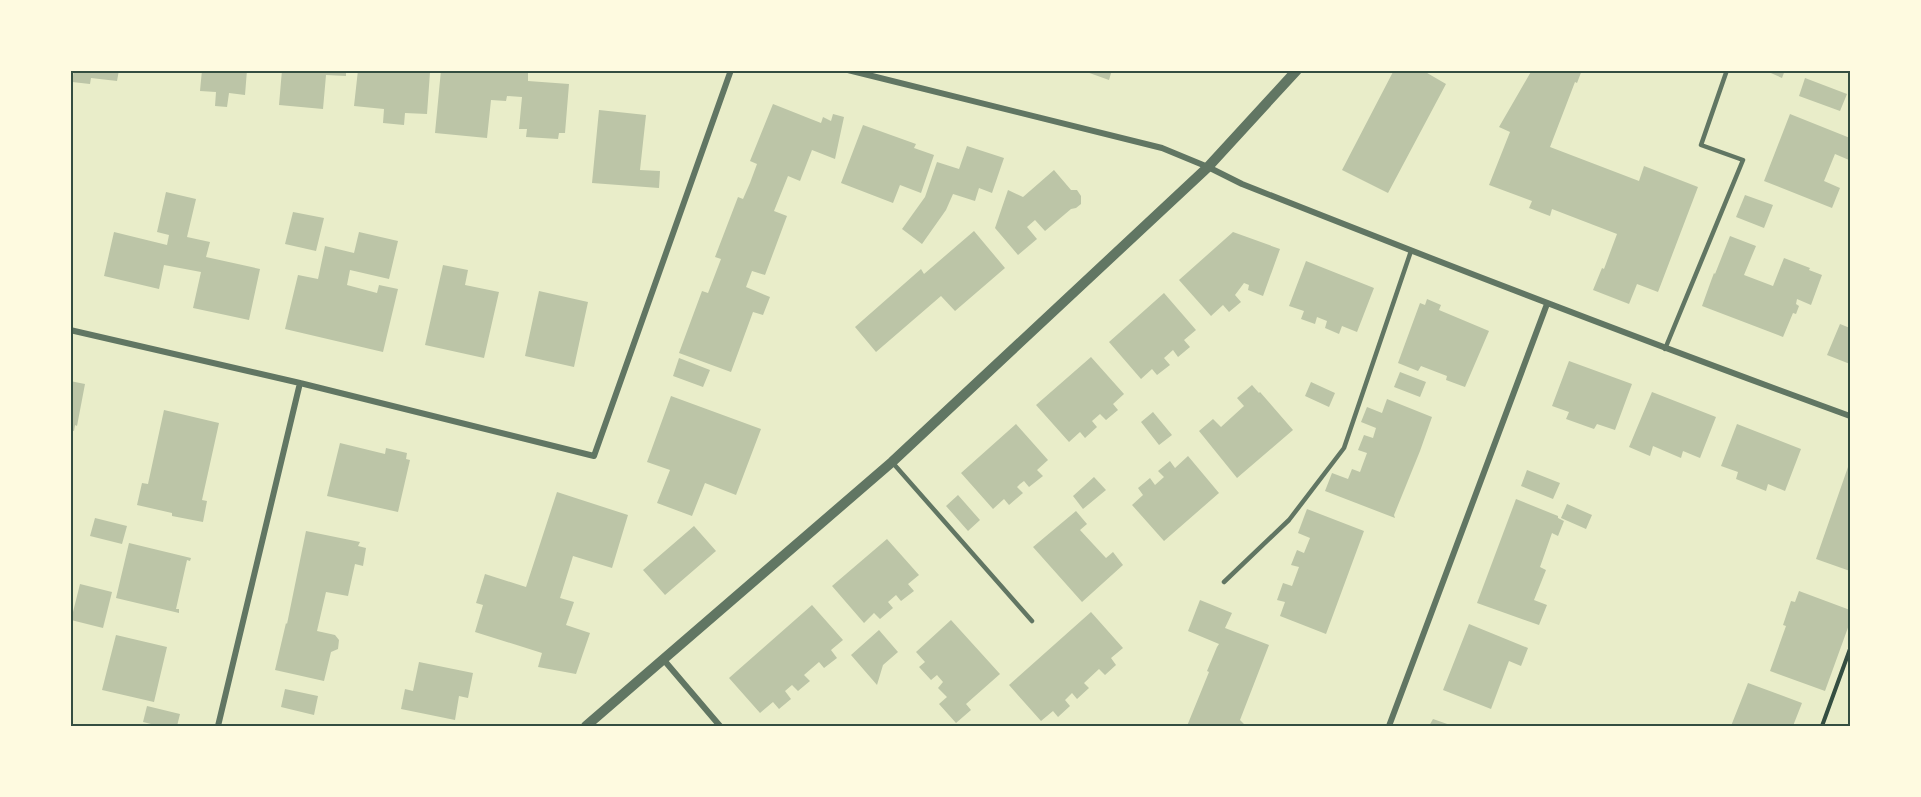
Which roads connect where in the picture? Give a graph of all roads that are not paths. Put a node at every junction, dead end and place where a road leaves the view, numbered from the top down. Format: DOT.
graph roads {
  1 [pos="731,70"];
  2 [pos="848,70"];
  3 [pos="1297,70"];
  4 [pos="1727,70"];
  5 [pos="1208,166"];
  6 [pos="1411,251"];
  7 [pos="1547,304"];
  8 [pos="70,330"];
  9 [pos="1665,349"];
  10 [pos="300,383"];
  11 [pos="1851,416"];
  12 [pos="892,462"];
  13 [pos="1224,582"];
  14 [pos="1032,621"];
  15 [pos="663,659"];
  16 [pos="218,726"];
  17 [pos="586,726"];
  18 [pos="720,726"];
  19 [pos="1389,726"];
  1 -- 10 [label="street"];
  2 -- 5 [label="street"];
  3 -- 5 [label="street"];
  4 -- 9 [label="lane"];
  5 -- 6 [label="street"];
  5 -- 12 [label="street"];
  6 -- 7 [label="street"];
  6 -- 13 [label="lane"];
  7 -- 9 [label="street"];
  7 -- 19 [label="street"];
  8 -- 10 [label="street"];
  9 -- 11 [label="street"];
  10 -- 16 [label="street"];
  12 -- 14 [label="lane"];
  12 -- 15 [label="street"];
  15 -- 17 [label="street"];
  15 -- 18 [label="street"];
}
